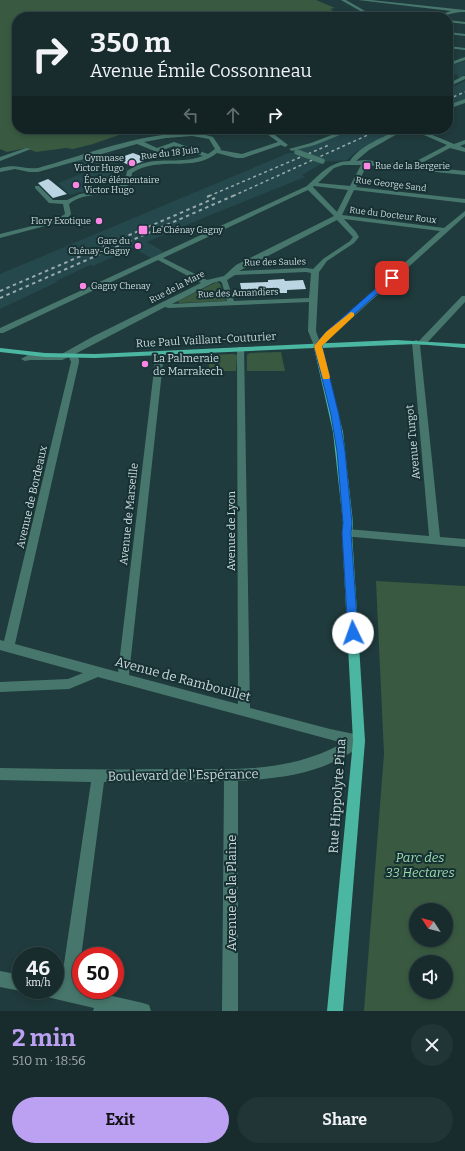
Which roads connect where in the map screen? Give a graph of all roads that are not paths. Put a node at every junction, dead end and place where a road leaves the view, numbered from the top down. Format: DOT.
graph roads {
  1 [pos="343,0"];
  2 [pos="360,0"];
  3 [pos="465,7"];
  4 [pos="456,10"];
  5 [pos="465,11"];
  6 [pos="364,12"];
  7 [pos="450,12"];
  8 [pos="453,22"];
  9 [pos="465,23"];
  10 [pos="453,34"];
  11 [pos="465,35"];
  12 [pos="453,48"];
  13 [pos="465,49"];
  14 [pos="465,58"];
  15 [pos="453,61"];
  16 [pos="465,77"];
  17 [pos="453,83"];
  18 [pos="465,101"];
  19 [pos="453,105"];
  20 [pos="453,107"];
  21 [pos="460,108"];
  22 [pos="179,134"];
  23 [pos="201,134"];
  24 [pos="269,134"];
  25 [pos="339,134"];
  26 [pos="394,134"];
  27 [pos="425,134"];
  28 [pos="175,135"];
  29 [pos="138,142"];
  30 [pos="465,142"];
  31 [pos="281,143"];
  32 [pos="452,145"];
  33 [pos="28,149"];
  34 [pos="295,150"];
  35 [pos="465,150"];
  36 [pos="216,151"];
  37 [pos="208,156"];
  38 [pos="0,158"];
  39 [pos="365,162"];
  40 [pos="352,163"];
  41 [pos="334,165"];
  42 [pos="410,167"];
  43 [pos="0,170"];
  44 [pos="465,173"];
  45 [pos="312,186"];
  46 [pos="37,187"];
  47 [pos="352,188"];
  48 [pos="68,202"];
  49 [pos="465,202"];
  50 [pos="465,213"];
  51 [pos="338,216"];
  52 [pos="53,223"];
  53 [pos="53,230"];
  54 [pos="446,230"];
  55 [pos="0,236"];
  56 [pos="158,257"];
  57 [pos="235,272"];
  58 [pos="316,272"];
  59 [pos="221,279"];
  60 [pos="207,283"];
  61 [pos="465,298"];
  62 [pos="312,300"];
  63 [pos="231,303"];
  64 [pos="166,304"];
  65 [pos="0,331"];
  66 [pos="419,342"];
  67 [pos="318,346"];
  68 [pos="465,346"];
  69 [pos="0,350"];
  70 [pos="241,350"];
  71 [pos="160,353"];
  72 [pos="71,356"];
  73 [pos="0,357"];
  74 [pos="347,533"];
  75 [pos="435,540"];
  76 [pos="465,543"];
  77 [pos="5,646"];
  78 [pos="99,672"];
  79 [pos="124,677"];
  80 [pos="0,687"];
  81 [pos="244,711"];
  82 [pos="359,740"];
  83 [pos="0,774"];
  84 [pos="232,775"];
  85 [pos="98,776"];
  86 [pos="0,979"];
  87 [pos="12,981"];
  88 [pos="64,993"];
  89 [pos="68,994"];
  90 [pos="104,1007"];
  91 [pos="143,1011"];
  92 [pos="230,1011"];
  93 [pos="335,1011"];
  1 -- 6 [label="street"];
  2 -- 4 [label="street"];
  3 -- 4 [label="street"];
  4 -- 5 [label="street"];
  4 -- 7 [label="street"];
  8 -- 9 [label="street"];
  10 -- 11 [label="street"];
  12 -- 13 [label="street"];
  14 -- 15 [label="street"];
  16 -- 17 [label="street"];
  18 -- 19 [label="street"];
  20 -- 21 [label="street"];
  22 -- 28 [label="street, Rue du 18 Juin"];
  23 -- 36 [label="street, Rue du 18 Juin"];
  24 -- 31 [label="street"];
  25 -- 34 [label="street"];
  26 -- 40 [label="street"];
  27 -- 32 [label="street"];
  28 -- 29 [label="street, Rue du 18 Juin"];
  29 -- 37 [label="street"];
  29 -- 43 [label="street, Rue du 18 Juin"];
  30 -- 32 [label="street"];
  31 -- 34 [label="street"];
  31 -- 36 [label="street"];
  32 -- 35 [label="street"];
  32 -- 42 [label="street"];
  33 -- 38 [label="street"];
  34 -- 41 [label="street, bridge"];
  36 -- 37 [label="street, Rue du 18 Juin"];
  37 -- 48 [label="street, Rue du 18 Juin"];
  39 -- 40 [label="street"];
  39 -- 42 [label="street"];
  39 -- 47 [label="street"];
  40 -- 41 [label="street"];
  41 -- 45 [label="street"];
  42 -- 44 [label="street"];
  45 -- 47 [label="street, Rue George Sand"];
  45 -- 51 [label="street"];
  45 -- 56 [label="street"];
  46 -- 48 [label="street"];
  47 -- 49 [label="street, Rue George Sand"];
  47 -- 51 [label="street"];
  48 -- 52 [label="street"];
  50 -- 54 [label="street"];
  51 -- 54 [label="street, Rue du Docteur Roux"];
  51 -- 57 [label="street, Rue de la Mare"];
  51 -- 58 [label="street"];
  52 -- 53 [label="street"];
  52 -- 55 [label="street"];
  54 -- 67 [label="street"];
  56 -- 60 [label="street"];
  56 -- 65 [label="street"];
  57 -- 58 [label="street, Rue des Saules"];
  57 -- 59 [label="street, Rue de la Mare"];
  58 -- 62 [label="street"];
  59 -- 60 [label="street, Rue de la Mare"];
  59 -- 63 [label="street"];
  60 -- 64 [label="street, Rue de la Mare"];
  61 -- 66 [label="street"];
  62 -- 63 [label="street, Rue des Amandiers"];
  62 -- 67 [label="street"];
  63 -- 64 [label="street, Rue des Amandiers"];
  64 -- 72 [label="street, Rue de la Mare"];
  66 -- 67 [label="main road, Rue Paul Vaillant-Couturier"];
  66 -- 68 [label="main road, Rue Paul Vaillant-Couturier"];
  66 -- 75 [label="street, Avenue Turgot"];
  67 -- 70 [label="main road, Rue Paul Vaillant-Couturier"];
  67 -- 74 [label="main road, Rue Hippolyte Pina"];
  69 -- 72 [label="main road, Rue Paul Vaillant-Couturier"];
  70 -- 71 [label="main road, Rue Paul Vaillant-Couturier"];
  70 -- 81 [label="street, Avenue de Lyon"];
  71 -- 72 [label="main road, Rue Paul Vaillant-Couturier"];
  71 -- 79 [label="street, Avenue de Marseille"];
  72 -- 73 [label="main road, Rue Paul Vaillant-Couturier"];
  72 -- 77 [label="street, Avenue de Bordeaux"];
  74 -- 75 [label="street"];
  74 -- 82 [label="main road, Rue Hippolyte Pina"];
  75 -- 76 [label="street"];
  77 -- 78 [label="street, Avenue de Rambouillet"];
  78 -- 79 [label="street, Avenue de Rambouillet"];
  78 -- 80 [label="street"];
  79 -- 81 [label="street, Avenue de Rambouillet"];
  81 -- 82 [label="street, Avenue de Rambouillet"];
  82 -- 84 [label="street, Boulevard de l'Espérance"];
  82 -- 93 [label="main road, Rue Hippolyte Pina"];
  83 -- 85 [label="street, Boulevard de l'Espérance"];
  84 -- 85 [label="street, Boulevard de l'Espérance"];
  84 -- 92 [label="street, Avenue de la Plaine"];
  85 -- 89 [label="street"];
  86 -- 87 [label="street"];
  88 -- 89 [label="street"];
  89 -- 90 [label="street"];
  90 -- 91 [label="street"];
}
